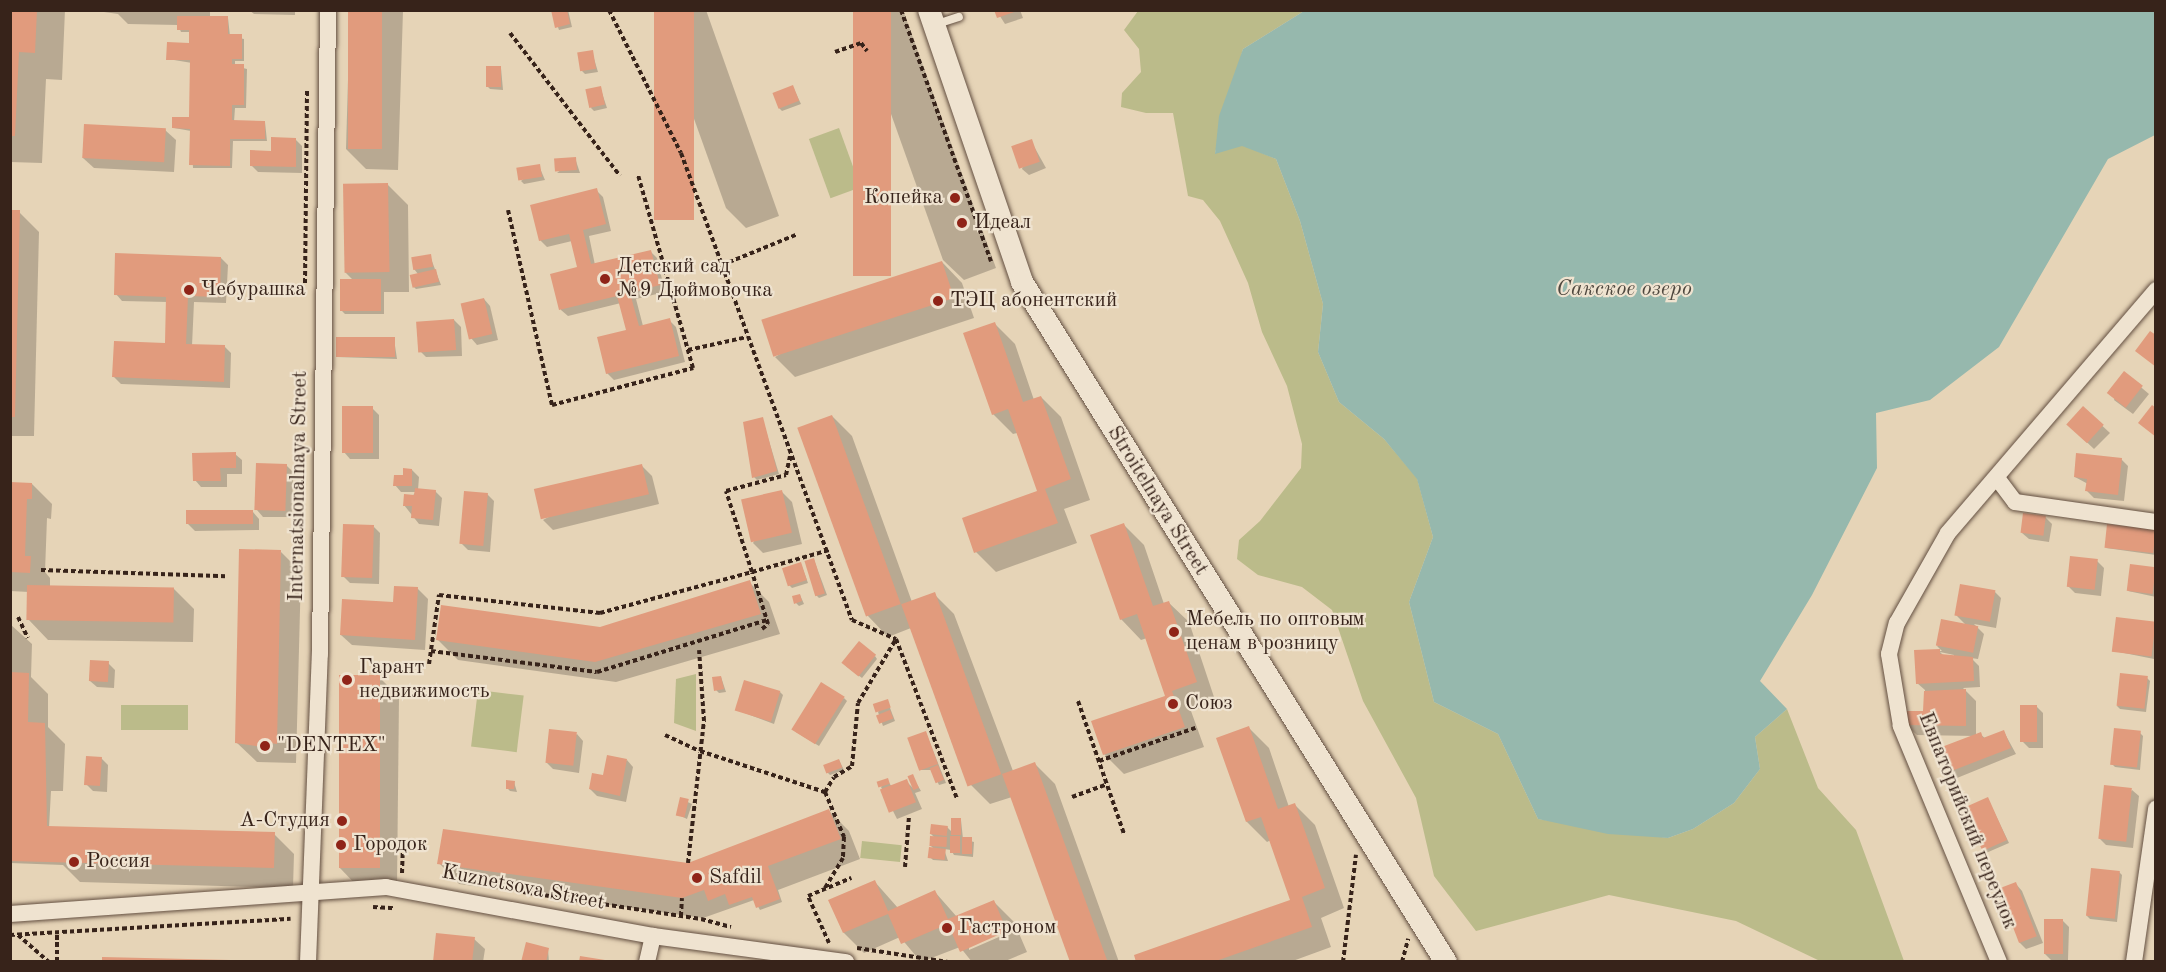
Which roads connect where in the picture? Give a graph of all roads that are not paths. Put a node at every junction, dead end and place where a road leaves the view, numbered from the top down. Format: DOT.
graph roads {
  1 [pos="328,10"];
  2 [pos="959,17"];
  3 [pos="932,18"];
  4 [pos="2156,290"];
  5 [pos="1997,478"];
  6 [pos="2156,522"];
  7 [pos="2156,809"];
  8 [pos="309,891"];
  9 [pos="10,914"];
  10 [pos="653,936"];
  11 [pos="308,962"];
  12 [pos="647,962"];
  13 [pos="846,962"];
  14 [pos="1446,962"];
  15 [pos="1999,962"];
  16 [pos="2134,962"];
  1 -- 8 [label="street, Internatsionalnaya Street"];
  2 -- 3 [label="lane"];
  3 -- 14 [label="street, Stroitelnaya Street"];
  4 -- 5 [label="street, Евпаторийский переулок"];
  5 -- 6 [label="street"];
  5 -- 15 [label="street, Евпаторийский переулок"];
  7 -- 16 [label="street"];
  8 -- 9 [label="street, Kuznetsova Street"];
  8 -- 10 [label="street, Kuznetsova Street"];
  8 -- 11 [label="street, Internatsionalnaya Street"];
  10 -- 12 [label="street"];
  10 -- 13 [label="street, Kuznetsova Street"];
}
